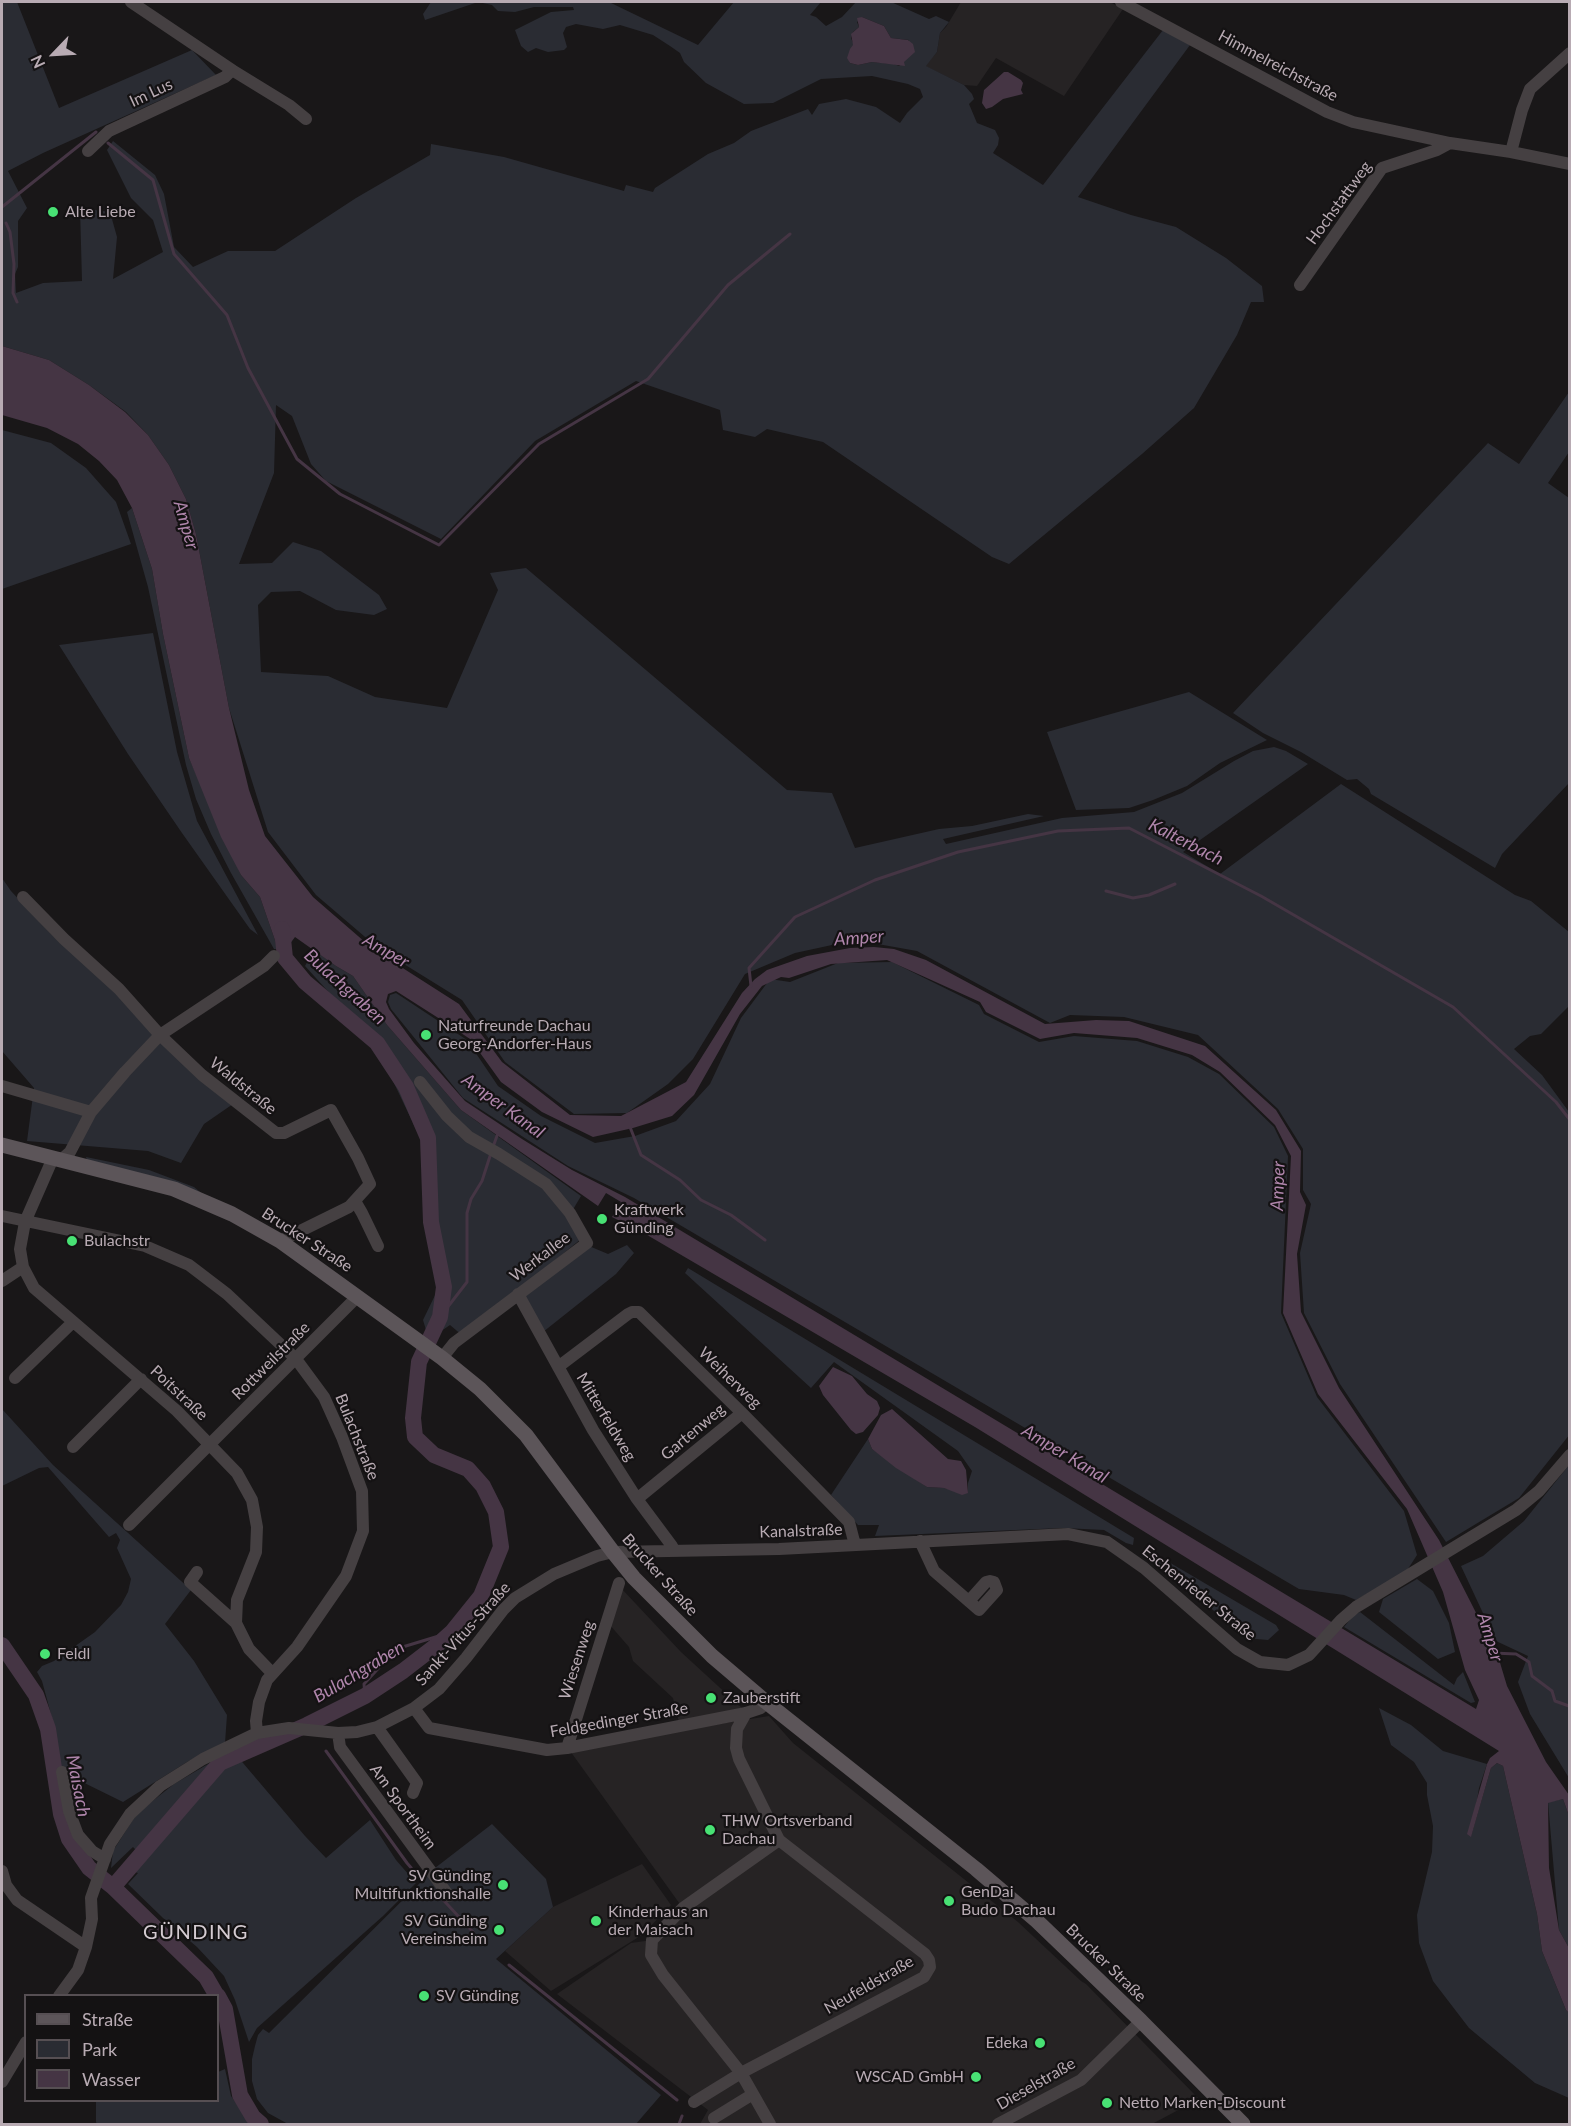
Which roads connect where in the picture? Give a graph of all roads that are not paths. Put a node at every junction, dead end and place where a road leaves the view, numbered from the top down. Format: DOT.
graph roads {
  1 [pos="131,2"];
  2 [pos="1121,2"];
  3 [pos="1569,53"];
  4 [pos="232,70"];
  5 [pos="306,119"];
  6 [pos="1450,143"];
  7 [pos="88,151"];
  8 [pos="1511,152"];
  9 [pos="1569,164"];
  10 [pos="1300,285"];
  11 [pos="23,897"];
  12 [pos="274,956"];
  13 [pos="160,1035"];
  14 [pos="420,1082"];
  15 [pos="2,1086"];
  16 [pos="91,1112"];
  17 [pos="2,1145"];
  18 [pos="57,1159"];
  19 [pos="355,1201"];
  20 [pos="2,1216"];
  21 [pos="25,1222"];
  22 [pos="280,1241"];
  23 [pos="378,1246"];
  24 [pos="23,1267"];
  25 [pos="2,1281"];
  26 [pos="518,1294"];
  27 [pos="358,1296"];
  28 [pos="73,1322"];
  29 [pos="432,1350"];
  30 [pos="296,1359"];
  31 [pos="558,1366"];
  32 [pos="15,1378"];
  33 [pos="141,1379"];
  34 [pos="742,1413"];
  35 [pos="210,1445"];
  36 [pos="73,1447"];
  37 [pos="1569,1455"];
  38 [pos="637,1498"];
  39 [pos="129,1525"];
  40 [pos="990,1537"];
  41 [pos="920,1541"];
  42 [pos="855,1545"];
  43 [pos="672,1551"];
  44 [pos="613,1552"];
  45 [pos="197,1572"];
  46 [pos="619,1582"];
  47 [pos="969,1601"];
  48 [pos="236,1623"];
  49 [pos="272,1673"];
  50 [pos="766,1702"];
  51 [pos="414,1707"];
  52 [pos="746,1713"];
  53 [pos="377,1727"];
  54 [pos="257,1733"];
  55 [pos="338,1733"];
  56 [pos="567,1748"];
  57 [pos="62,1772"];
  58 [pos="413,1793"];
  59 [pos="779,1839"];
  60 [pos="104,1862"];
  61 [pos="2,1871"];
  62 [pos="449,1896"];
  63 [pos="86,1947"];
  64 [pos="60,1994"];
  65 [pos="1141,2021"];
  66 [pos="24,2045"];
  67 [pos="741,2073"];
  68 [pos="2,2082"];
  69 [pos="753,2094"];
  70 [pos="694,2102"];
  71 [pos="714,2118"];
  72 [pos="770,2124"];
  73 [pos="998,2124"];
  74 [pos="1243,2124"];
  1 -- 4 [label="street"];
  2 -- 6 [label="street, Himmelreichstraße"];
  3 -- 8 [label="street"];
  4 -- 5 [label="street"];
  4 -- 7 [label="street, Im Lus"];
  6 -- 8 [label="street, Himmelreichstraße"];
  6 -- 10 [label="street, Hochstattweg"];
  8 -- 9 [label="street, Himmelreichstraße"];
  11 -- 13 [label="street, Waldstraße"];
  12 -- 13 [label="street"];
  13 -- 16 [label="street"];
  13 -- 19 [label="street, Waldstraße"];
  14 -- 26 [label="street, Werkallee"];
  15 -- 16 [label="street"];
  16 -- 18 [label="street"];
  17 -- 18 [label="main road, Brucker Straße"];
  18 -- 21 [label="street"];
  18 -- 22 [label="main road, Brucker Straße"];
  19 -- 22 [label="street"];
  19 -- 23 [label="street"];
  20 -- 21 [label="street, Bulachstraße"];
  21 -- 24 [label="street"];
  21 -- 30 [label="street, Bulachstraße"];
  22 -- 27 [label="main road, Brucker Straße"];
  24 -- 25 [label="street"];
  24 -- 28 [label="street, Poitstraße"];
  26 -- 29 [label="street, Werkallee"];
  26 -- 31 [label="street, Mitterfeldweg"];
  27 -- 29 [label="main road, Brucker Straße"];
  27 -- 30 [label="street, Rottweilstraße"];
  28 -- 32 [label="street"];
  28 -- 33 [label="street, Poitstraße"];
  29 -- 44 [label="main road, Brucker Straße"];
  30 -- 35 [label="street, Rottweilstraße"];
  30 -- 49 [label="street, Bulachstraße"];
  31 -- 34 [label="street, Weiherweg"];
  31 -- 38 [label="street, Mitterfeldweg"];
  33 -- 35 [label="street, Poitstraße"];
  33 -- 36 [label="street"];
  34 -- 38 [label="street, Gartenweg"];
  34 -- 42 [label="street, Weiherweg"];
  35 -- 39 [label="street, Rottweilstraße"];
  35 -- 48 [label="street, Poitstraße"];
  37 -- 40 [label="street, Eschenrieder Straße"];
  38 -- 43 [label="street, Mitterfeldweg"];
  40 -- 41 [label="street, Kanalstraße"];
  41 -- 42 [label="street, Kanalstraße"];
  41 -- 47 [label="street"];
  42 -- 43 [label="street, Kanalstraße"];
  43 -- 44 [label="street, Kanalstraße"];
  44 -- 50 [label="main road, Brucker Straße"];
  44 -- 51 [label="street, Sankt-Vitus-Straße"];
  45 -- 48 [label="street"];
  46 -- 56 [label="street, Wiesenweg"];
  48 -- 49 [label="street"];
  49 -- 54 [label="street, Bulachstraße"];
  50 -- 52 [label="street, Feldgedinger Straße"];
  50 -- 65 [label="main road, Brucker Straße"];
  51 -- 53 [label="street, Sankt-Vitus-Straße"];
  51 -- 56 [label="street, Feldgedinger Straße"];
  52 -- 56 [label="street, Feldgedinger Straße"];
  52 -- 59 [label="street, Neufeldstraße"];
  53 -- 55 [label="street, Sankt-Vitus-Straße"];
  53 -- 58 [label="street"];
  54 -- 55 [label="street, Sankt-Vitus-Straße"];
  54 -- 60 [label="street, Sankt-Vitus-Straße"];
  55 -- 62 [label="street, Am Sportheim"];
  57 -- 60 [label="street"];
  59 -- 67 [label="street"];
  59 -- 67 [label="street, Neufeldstraße"];
  60 -- 63 [label="street, Sankt-Vitus-Straße"];
  61 -- 63 [label="street"];
  63 -- 64 [label="street, Sankt-Vitus-Straße"];
  65 -- 73 [label="street, Dieselstraße"];
  65 -- 74 [label="main road, Brucker Straße"];
  66 -- 68 [label="street"];
  67 -- 69 [label="street"];
  67 -- 70 [label="street"];
  69 -- 71 [label="street"];
  69 -- 72 [label="street"];
}
